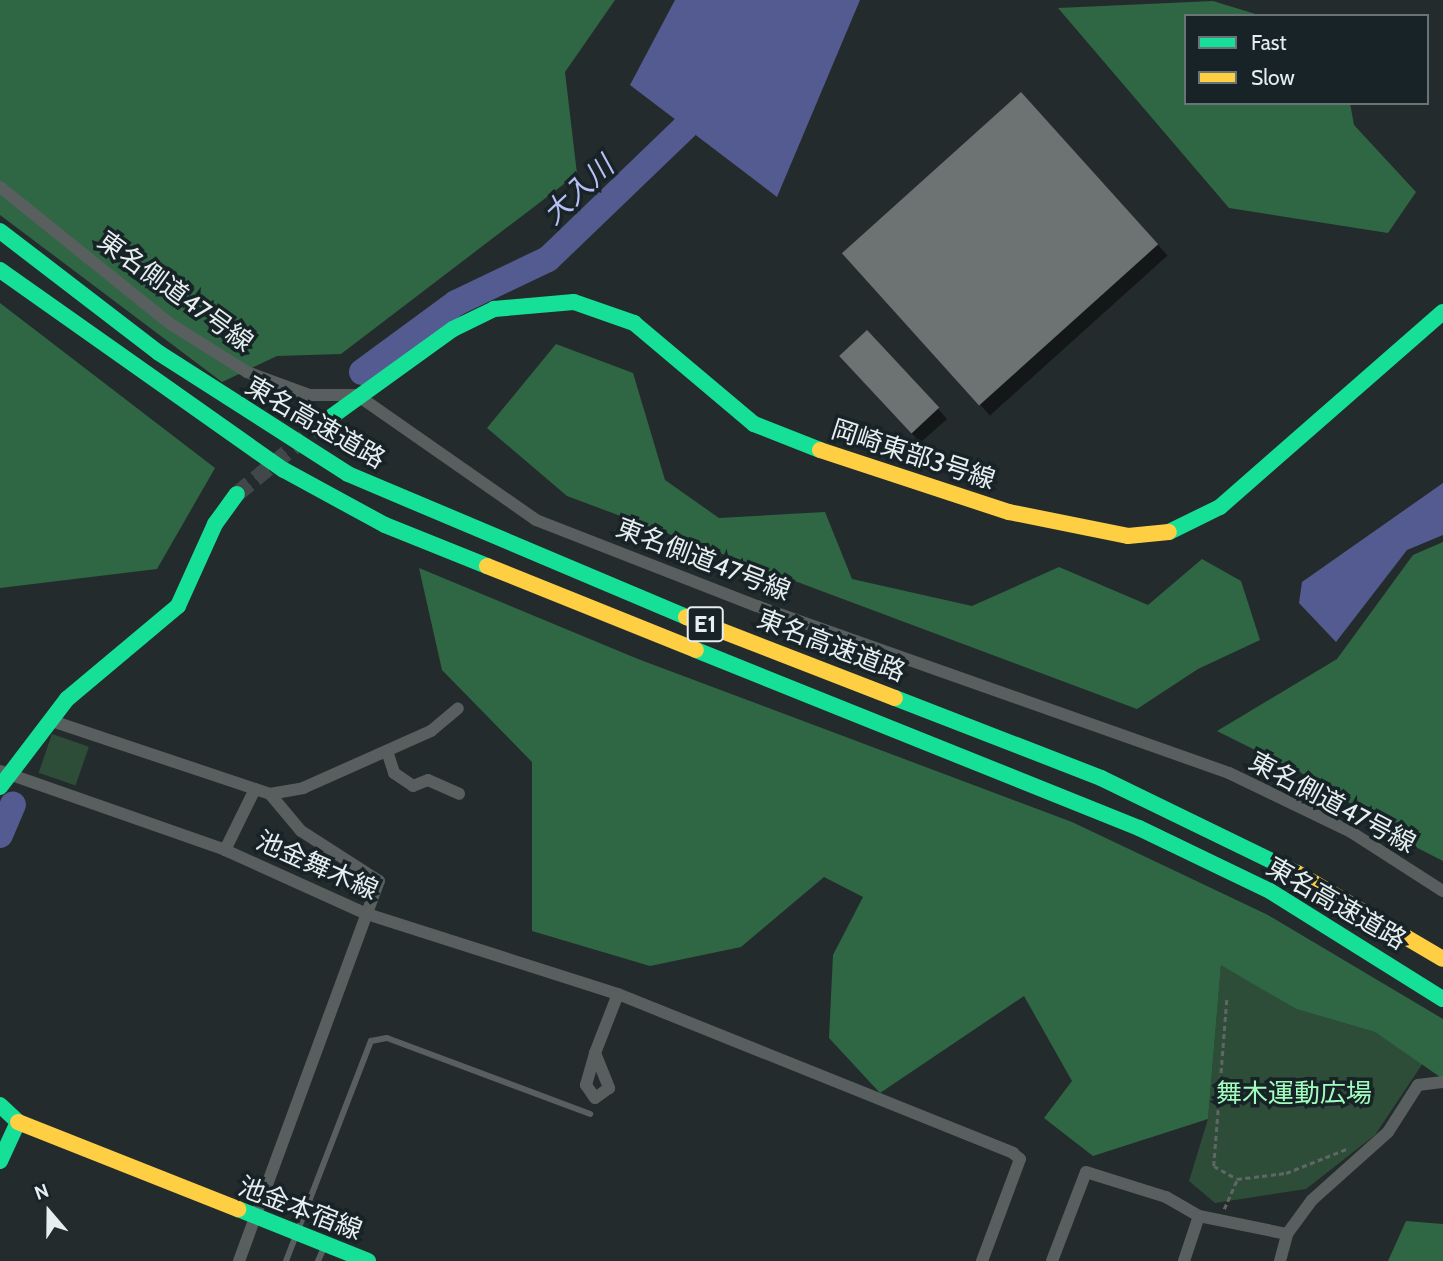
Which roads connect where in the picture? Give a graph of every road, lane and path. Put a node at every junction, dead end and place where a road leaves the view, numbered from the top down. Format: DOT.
graph roads {
  1 [pos="0,187"];
  2 [pos="0,231"];
  3 [pos="0,270"];
  4 [pos="1443,312"];
  5 [pos="357,396"];
  6 [pos="324,422"];
  7 [pos="237,494"];
  8 [pos="458,708"];
  9 [pos="49,720"];
  10 [pos="387,751"];
  11 [pos="3,777"];
  12 [pos="255,789"];
  13 [pos="270,794"];
  14 [pos="459,794"];
  15 [pos="225,850"];
  16 [pos="1443,891"];
  17 [pos="367,914"];
  18 [pos="1443,959"];
  19 [pos="618,994"];
  20 [pos="1443,999"];
  21 [pos="1227,1000"];
  22 [pos="595,1053"];
  23 [pos="1443,1082"];
  24 [pos="0,1105"];
  25 [pos="590,1114"];
  26 [pos="18,1122"];
  27 [pos="1359,1139"];
  28 [pos="0,1161"];
  29 [pos="1237,1179"];
  30 [pos="1199,1216"];
  31 [pos="255,1218"];
  32 [pos="1287,1234"];
  33 [pos="325,1245"];
  34 [pos="239,1261"];
  35 [pos="286,1261"];
  36 [pos="318,1261"];
  37 [pos="368,1261"];
  38 [pos="982,1261"];
  39 [pos="1052,1261"];
  40 [pos="1184,1261"];
  41 [pos="1280,1261"];
  1 -- 5 [label="street, 東名側道47号線"];
  2 -- 18 [label="main road, 東名高速道路 / E1"];
  3 -- 20 [label="main road, 東名高速道路 / E1"];
  4 -- 5 [label="main road, 岡崎東部3号線"];
  5 -- 6 [label="main road, 岡崎東部3号線"];
  5 -- 16 [label="street, 東名側道47号線"];
  7 -- 9 [label="main road"];
  8 -- 10 [label="street"];
  9 -- 11 [label="main road"];
  9 -- 12 [label="street"];
  10 -- 13 [label="street"];
  10 -- 14 [label="street"];
  11 -- 15 [label="street, 池金舞木線"];
  12 -- 13 [label="street"];
  12 -- 15 [label="street"];
  13 -- 17 [label="street"];
  15 -- 17 [label="street, 池金舞木線"];
  17 -- 19 [label="street, 池金舞木線"];
  17 -- 31 [label="street"];
  19 -- 22 [label="street"];
  19 -- 38 [label="street, 池金舞木線"];
  21 -- 29 [label="path"];
  23 -- 32 [label="street"];
  24 -- 26 [label="main road"];
  25 -- 35 [label="lane"];
  26 -- 28 [label="main road"];
  26 -- 31 [label="main road, 池金本宿線"];
  27 -- 29 [label="path"];
  29 -- 30 [label="path"];
  30 -- 32 [label="street"];
  30 -- 39 [label="street"];
  30 -- 40 [label="street"];
  31 -- 33 [label="main road, 池金本宿線"];
  31 -- 34 [label="street"];
  32 -- 41 [label="street"];
  33 -- 36 [label="lane"];
  33 -- 37 [label="main road, 池金本宿線"];
}
